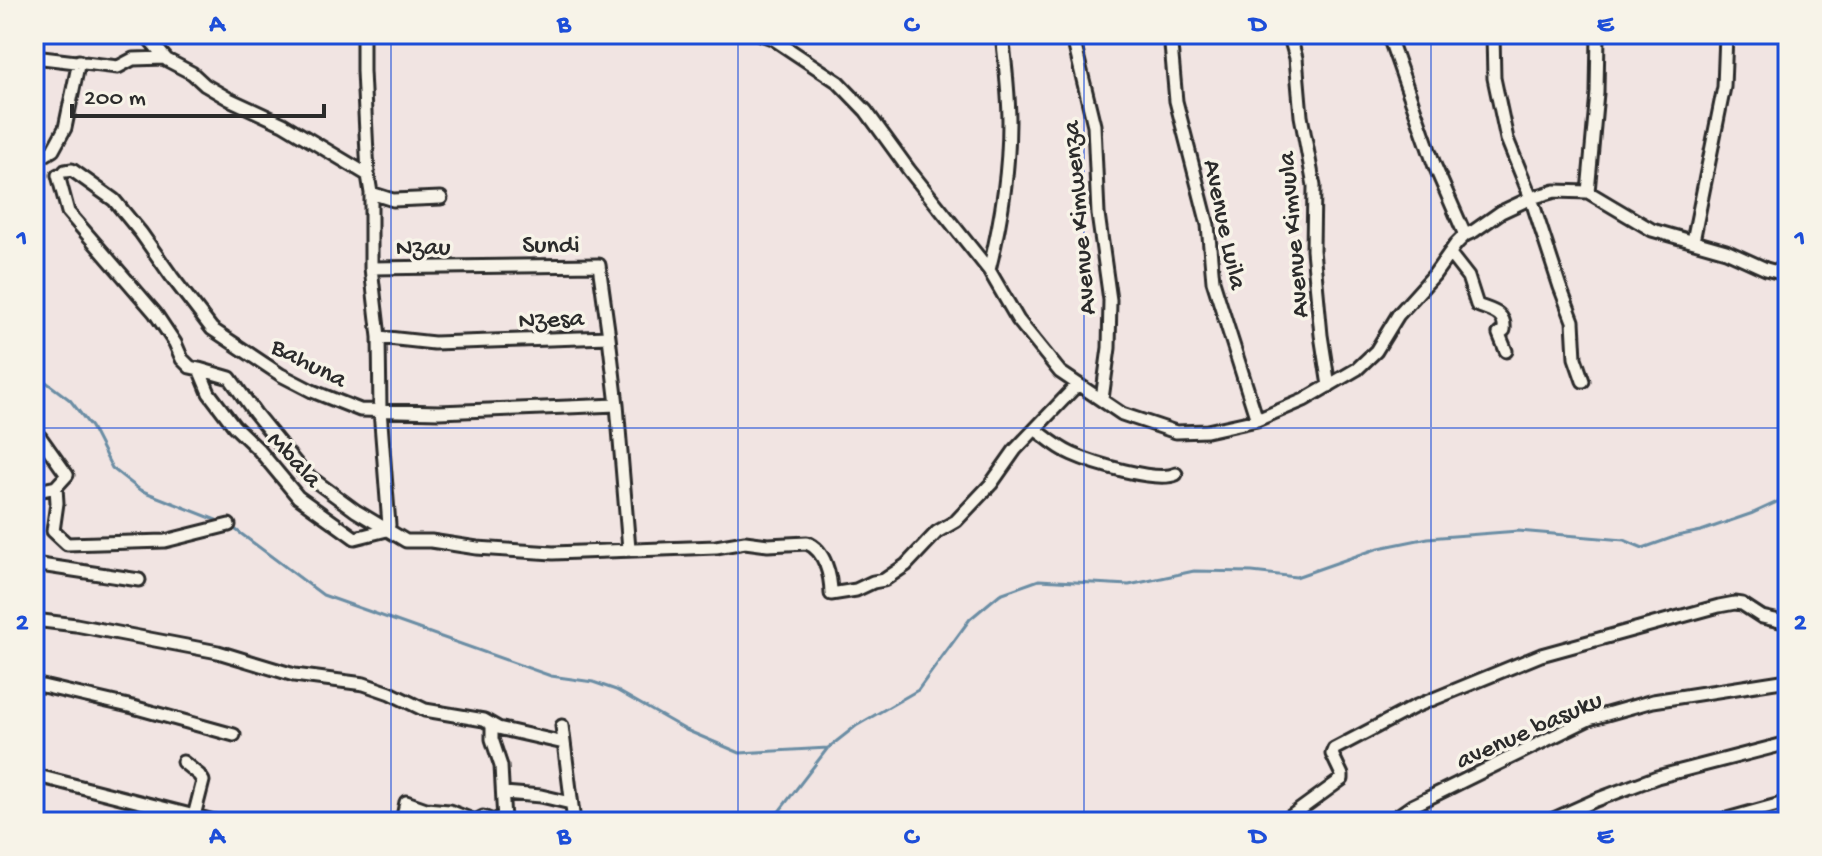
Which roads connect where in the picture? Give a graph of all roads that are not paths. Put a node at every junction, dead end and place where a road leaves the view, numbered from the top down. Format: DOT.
graph roads {
  1 [pos="145,34"];
  2 [pos="363,34"];
  3 [pos="761,34"];
  4 [pos="1002,34"];
  5 [pos="1072,34"];
  6 [pos="1170,34"];
  7 [pos="1289,34"];
  8 [pos="1388,34"];
  9 [pos="1493,34"];
  10 [pos="1598,34"];
  11 [pos="1726,34"];
  12 [pos="34,57"];
  13 [pos="165,58"];
  14 [pos="79,61"];
  15 [pos="62,173"];
  16 [pos="368,175"];
  17 [pos="34,177"];
  18 [pos="1588,192"];
  19 [pos="371,193"];
  20 [pos="441,198"];
  21 [pos="1531,198"];
  22 [pos="1465,235"];
  23 [pos="1693,241"];
  24 [pos="1450,254"];
  25 [pos="503,266"];
  26 [pos="371,268"];
  27 [pos="989,270"];
  28 [pos="1788,275"];
  29 [pos="379,337"];
  30 [pos="609,337"];
  31 [pos="1506,351"];
  32 [pos="199,369"];
  33 [pos="1583,381"];
  34 [pos="1078,384"];
  35 [pos="1329,386"];
  36 [pos="1102,399"];
  37 [pos="617,405"];
  38 [pos="380,410"];
  39 [pos="1257,420"];
  40 [pos="1035,429"];
  41 [pos="34,433"];
  42 [pos="1176,474"];
  43 [pos="56,487"];
  44 [pos="34,492"];
  45 [pos="229,525"];
  46 [pos="387,530"];
  47 [pos="629,549"];
  48 [pos="34,564"];
  49 [pos="139,580"];
  50 [pos="34,620"];
  51 [pos="1788,623"];
  52 [pos="1788,680"];
  53 [pos="34,684"];
  54 [pos="492,725"];
  55 [pos="562,726"];
  56 [pos="234,735"];
  57 [pos="564,743"];
  58 [pos="1788,743"];
  59 [pos="183,762"];
  60 [pos="34,775"];
  61 [pos="504,793"];
  62 [pos="1788,802"];
  63 [pos="571,803"];
  64 [pos="194,816"];
  65 [pos="504,818"];
  66 [pos="218,822"];
  67 [pos="402,822"];
  68 [pos="574,822"];
  69 [pos="1283,822"];
  70 [pos="1389,822"];
  71 [pos="1547,822"];
  72 [pos="1716,822"];
  1 -- 13 [label="street"];
  2 -- 16 [label="street, Nzau"];
  3 -- 27 [label="street"];
  4 -- 27 [label="street"];
  5 -- 36 [label="street, Avenue Kimwenza"];
  6 -- 39 [label="street, Avenue Luila"];
  7 -- 35 [label="street, Avenue Kimvula"];
  8 -- 22 [label="street"];
  9 -- 21 [label="street"];
  10 -- 18 [label="street"];
  11 -- 23 [label="street"];
  12 -- 14 [label="street"];
  13 -- 14 [label="street"];
  13 -- 16 [label="street"];
  14 -- 17 [label="street"];
  15 -- 32 [label="street, Mbala"];
  15 -- 38 [label="street, Bahuna"];
  16 -- 19 [label="street, Nzau"];
  18 -- 21 [label="street"];
  18 -- 23 [label="street"];
  19 -- 20 [label="street, Nzau"];
  19 -- 26 [label="street, Nzau"];
  21 -- 22 [label="street"];
  21 -- 33 [label="street"];
  22 -- 24 [label="street"];
  23 -- 28 [label="street"];
  24 -- 31 [label="street"];
  24 -- 35 [label="street"];
  25 -- 26 [label="street, Nzau"];
  25 -- 30 [label="street, Sundi"];
  26 -- 29 [label="street"];
  27 -- 34 [label="street"];
  29 -- 30 [label="street, Nzesa"];
  29 -- 38 [label="street"];
  30 -- 37 [label="street, Nzesa"];
  32 -- 46 [label="street"];
  32 -- 46 [label="street, Mbala"];
  34 -- 36 [label="street"];
  34 -- 40 [label="street"];
  35 -- 39 [label="street"];
  36 -- 39 [label="street"];
  37 -- 38 [label="street, Bahuna"];
  37 -- 47 [label="street, Nzesa"];
  38 -- 46 [label="street"];
  40 -- 42 [label="street"];
  40 -- 47 [label="street, Mbala"];
  41 -- 43 [label="street"];
  43 -- 44 [label="street"];
  43 -- 45 [label="street"];
  46 -- 47 [label="street, Mbala"];
  48 -- 49 [label="street"];
  50 -- 54 [label="street"];
  51 -- 69 [label="street"];
  52 -- 70 [label="street, avenue basuku"];
  53 -- 56 [label="street"];
  54 -- 57 [label="street"];
  54 -- 61 [label="street"];
  55 -- 57 [label="street"];
  57 -- 63 [label="street"];
  58 -- 71 [label="street"];
  59 -- 64 [label="street"];
  60 -- 64 [label="street"];
  61 -- 63 [label="street"];
  61 -- 65 [label="street"];
  62 -- 72 [label="street"];
  63 -- 68 [label="street"];
  64 -- 66 [label="street"];
  65 -- 67 [label="street"];
}
